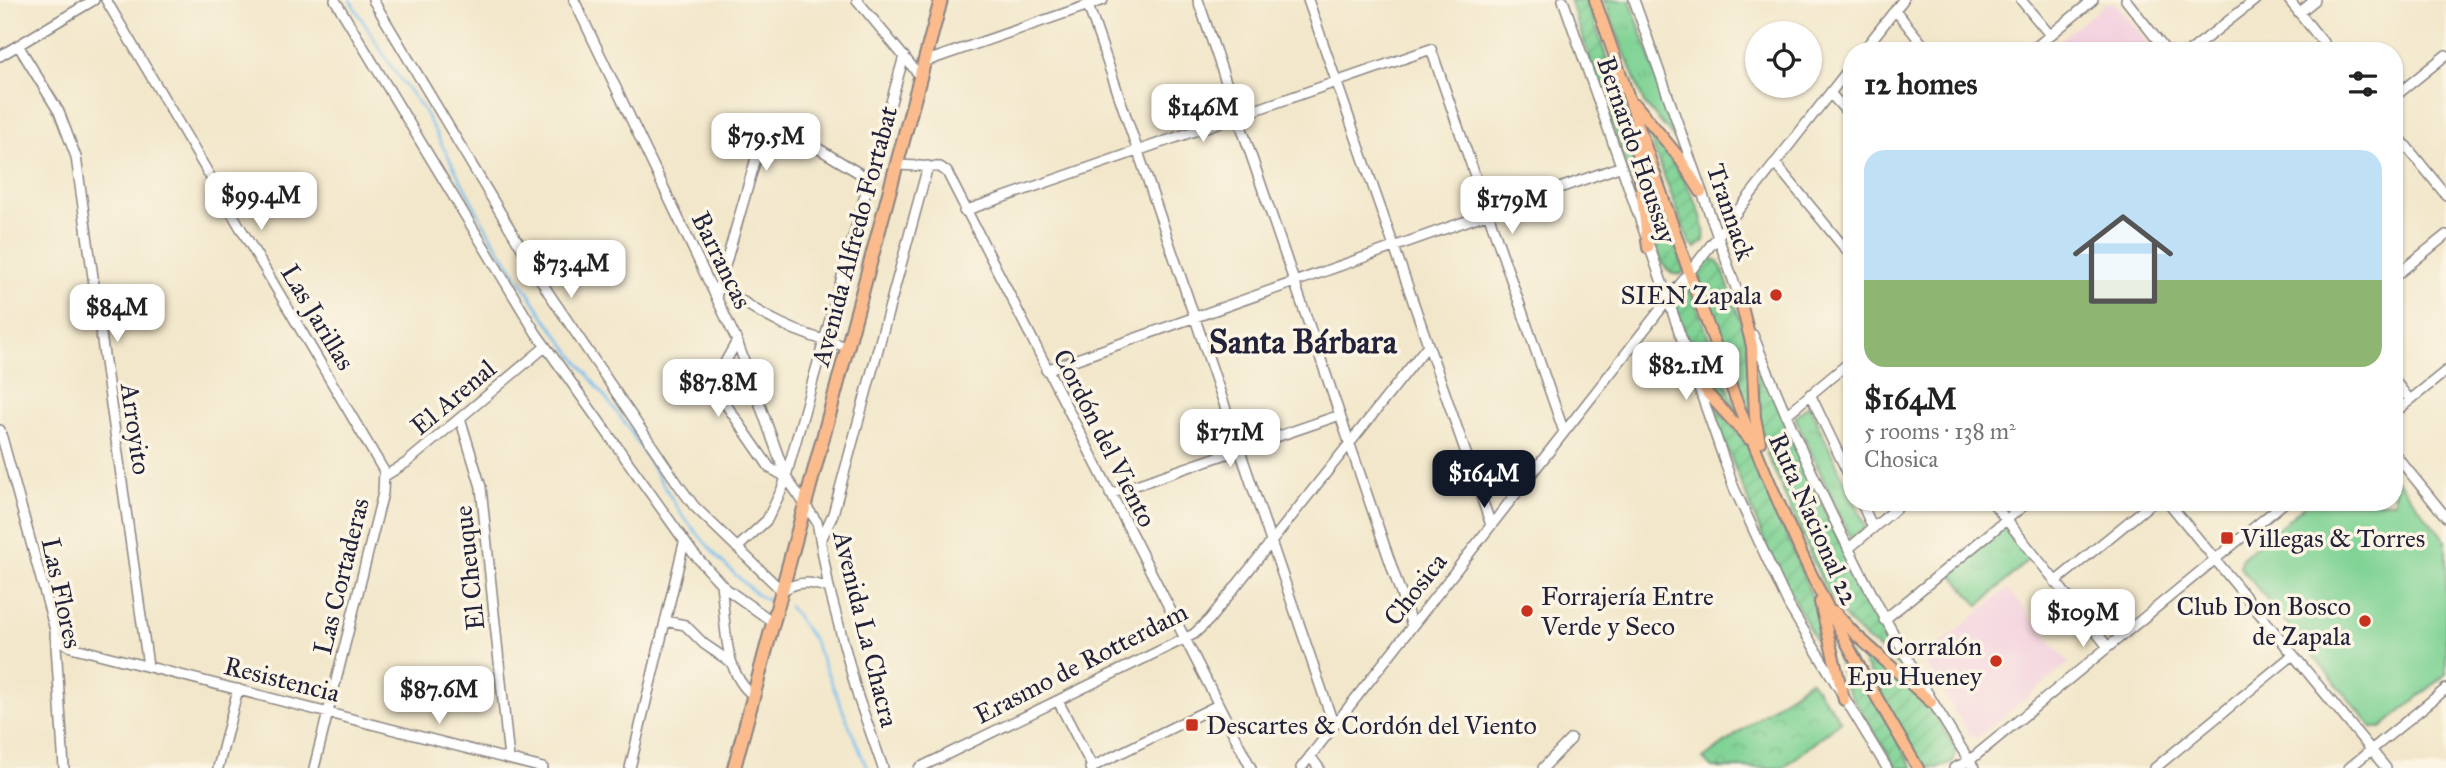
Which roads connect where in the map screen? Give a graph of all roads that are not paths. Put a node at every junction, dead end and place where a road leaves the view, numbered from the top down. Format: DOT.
graph roads {
  1 [pos="94,0"];
  2 [pos="106,0"];
  3 [pos="335,0"];
  4 [pos="373,0"];
  5 [pos="574,0"];
  6 [pos="857,0"];
  7 [pos="941,0"];
  8 [pos="1103,0"];
  9 [pos="1198,0"];
  10 [pos="1308,0"];
  11 [pos="1563,0"];
  12 [pos="1595,0"];
  13 [pos="1634,0"];
  14 [pos="1903,0"];
  15 [pos="2021,0"];
  16 [pos="2093,0"];
  17 [pos="2126,0"];
  18 [pos="2255,0"];
  19 [pos="2289,0"];
  20 [pos="2315,0"];
  21 [pos="1088,5"];
  22 [pos="1895,10"];
  23 [pos="2299,13"];
  24 [pos="2050,35"];
  25 [pos="1870,42"];
  26 [pos="1921,42"];
  27 [pos="2042,42"];
  28 [pos="2159,42"];
  29 [pos="2201,42"];
  30 [pos="2323,42"];
  31 [pos="18,45"];
  32 [pos="2446,55"];
  33 [pos="0,56"];
  34 [pos="904,56"];
  35 [pos="924,62"];
  36 [pos="920,76"];
  37 [pos="1843,76"];
  38 [pos="1337,82"];
  39 [pos="1624,83"];
  40 [pos="2403,90"];
  41 [pos="1830,93"];
  42 [pos="1629,97"];
  43 [pos="1843,108"];
  44 [pos="1238,116"];
  45 [pos="2403,148"];
  46 [pos="1137,151"];
  47 [pos="1775,163"];
  48 [pos="897,165"];
  49 [pos="928,166"];
  50 [pos="1619,167"];
  51 [pos="869,179"];
  52 [pos="1701,192"];
  53 [pos="2446,195"];
  54 [pos="964,211"];
  55 [pos="1488,213"];
  56 [pos="2446,235"];
  57 [pos="1717,237"];
  58 [pos="1843,246"];
  59 [pos="1394,247"];
  60 [pos="1648,248"];
  61 [pos="2403,269"];
  62 [pos="1691,271"];
  63 [pos="1294,282"];
  64 [pos="721,286"];
  65 [pos="716,297"];
  66 [pos="1740,299"];
  67 [pos="1668,300"];
  68 [pos="1194,317"];
  69 [pos="824,340"];
  70 [pos="737,341"];
  71 [pos="1428,345"];
  72 [pos="848,346"];
  73 [pos="545,347"];
  74 [pos="1688,361"];
  75 [pos="1843,367"];
  76 [pos="1046,370"];
  77 [pos="2446,371"];
  78 [pos="2403,391"];
  79 [pos="1811,394"];
  80 [pos="2410,400"];
  81 [pos="2403,406"];
  82 [pos="1340,415"];
  83 [pos="1786,415"];
  84 [pos="460,418"];
  85 [pos="0,430"];
  86 [pos="1564,432"];
  87 [pos="1350,443"];
  88 [pos="1239,450"];
  89 [pos="1759,457"];
  90 [pos="1843,463"];
  91 [pos="2403,464"];
  92 [pos="385,476"];
  93 [pos="786,477"];
  94 [pos="1771,485"];
  95 [pos="1110,494"];
  96 [pos="806,503"];
  97 [pos="1865,511"];
  98 [pos="1893,511"];
  99 [pos="1999,511"];
  100 [pos="2017,511"];
  101 [pos="2142,511"];
  102 [pos="2175,511"];
  103 [pos="2269,511"];
  104 [pos="2446,517"];
  105 [pos="2006,520"];
  106 [pos="1491,526"];
  107 [pos="1873,528"];
  108 [pos="821,540"];
  109 [pos="1271,542"];
  110 [pos="684,543"];
  111 [pos="737,548"];
  112 [pos="1848,549"];
  113 [pos="2215,560"];
  114 [pos="1806,563"];
  115 [pos="2055,582"];
  116 [pos="722,584"];
  117 [pos="829,587"];
  118 [pos="782,591"];
  119 [pos="1822,597"];
  120 [pos="1884,620"];
  121 [pos="665,621"];
  122 [pos="774,622"];
  123 [pos="1412,626"];
  124 [pos="55,636"];
  125 [pos="1185,640"];
  126 [pos="2108,648"];
  127 [pos="2293,654"];
  128 [pos="732,663"];
  129 [pos="148,666"];
  130 [pos="237,689"];
  131 [pos="2446,689"];
  132 [pos="754,696"];
  133 [pos="1844,700"];
  134 [pos="1058,701"];
  135 [pos="1931,702"];
  136 [pos="1218,705"];
  137 [pos="328,713"];
  138 [pos="1334,726"];
  139 [pos="1571,739"];
  140 [pos="2371,750"];
  141 [pos="1310,756"];
  142 [pos="509,759"];
  143 [pos="1971,765"];
  144 [pos="64,768"];
  145 [pos="218,768"];
  146 [pos="314,768"];
  147 [pos="543,768"];
  148 [pos="629,768"];
  149 [pos="734,768"];
  150 [pos="883,768"];
  151 [pos="919,768"];
  152 [pos="1092,768"];
  153 [pos="1251,768"];
  154 [pos="1301,768"];
  155 [pos="1320,768"];
  156 [pos="1543,768"];
  157 [pos="1887,768"];
  158 [pos="1918,768"];
  159 [pos="1954,768"];
  160 [pos="2155,768"];
  161 [pos="2349,768"];
  162 [pos="2386,768"];
  1 -- 31 [label="street"];
  2 -- 92 [label="street, Las Jarillas"];
  3 -- 73 [label="street"];
  4 -- 111 [label="street"];
  5 -- 65 [label="street, Barrancas"];
  6 -- 34 [label="street"];
  7 -- 35 [label="highway, Avenida Alfredo Fortabat"];
  8 -- 21 [label="street"];
  9 -- 44 [label="street"];
  10 -- 38 [label="street"];
  11 -- 50 [label="street, Bernardo Houssay"];
  12 -- 39 [label="main road, Ruta Nacional 22"];
  13 -- 52 [label="street, Trannack"];
  14 -- 22 [label="street"];
  15 -- 24 [label="street"];
  16 -- 24 [label="street"];
  17 -- 28 [label="street"];
  18 -- 29 [label="street"];
  19 -- 23 [label="street"];
  20 -- 23 [label="street"];
  21 -- 35 [label="street"];
  21 -- 46 [label="street"];
  22 -- 25 [label="street"];
  22 -- 26 [label="street"];
  23 -- 30 [label="street"];
  24 -- 27 [label="street"];
  31 -- 33 [label="street"];
  31 -- 129 [label="street, Arroyito"];
  32 -- 40 [label="street"];
  34 -- 36 [label="street"];
  34 -- 51 [label="street"];
  35 -- 36 [label="highway, Avenida Alfredo Fortabat"];
  36 -- 48 [label="highway, Avenida Alfredo Fortabat"];
  37 -- 41 [label="street, Chosica"];
  38 -- 44 [label="street"];
  38 -- 55 [label="street"];
  38 -- 59 [label="street"];
  39 -- 42 [label="main road, Ruta Nacional 22"];
  39 -- 60 [label="main road"];
  41 -- 43 [label="street"];
  41 -- 47 [label="street, Chosica"];
  42 -- 52 [label="main road"];
  42 -- 62 [label="main road, Ruta Nacional 22"];
  44 -- 46 [label="street"];
  44 -- 63 [label="street"];
  45 -- 53 [label="street"];
  46 -- 54 [label="street"];
  46 -- 68 [label="street"];
  47 -- 57 [label="street, Chosica"];
  47 -- 58 [label="street"];
  48 -- 49 [label="street"];
  48 -- 72 [label="highway, Avenida Alfredo Fortabat"];
  49 -- 54 [label="street, Cordón del Viento"];
  49 -- 108 [label="street"];
  50 -- 55 [label="street"];
  50 -- 60 [label="street, Bernardo Houssay"];
  51 -- 64 [label="street"];
  51 -- 69 [label="street"];
  52 -- 57 [label="street, Trannack"];
  54 -- 76 [label="street, Cordón del Viento"];
  55 -- 59 [label="street"];
  55 -- 86 [label="street"];
  56 -- 61 [label="street"];
  57 -- 62 [label="street, Chosica"];
  57 -- 66 [label="street, Trannack"];
  59 -- 63 [label="street"];
  59 -- 71 [label="street"];
  60 -- 67 [label="street, Bernardo Houssay"];
  62 -- 67 [label="street, Chosica"];
  62 -- 89 [label="main road, Ruta Nacional 22"];
  63 -- 68 [label="street"];
  63 -- 82 [label="street"];
  64 -- 65 [label="street"];
  64 -- 69 [label="street"];
  65 -- 70 [label="street, Barrancas"];
  66 -- 83 [label="street, Trannack"];
  66 -- 94 [label="main road"];
  67 -- 74 [label="street, Bernardo Houssay"];
  67 -- 86 [label="street, Chosica"];
  68 -- 76 [label="street"];
  68 -- 88 [label="street"];
  69 -- 72 [label="street"];
  69 -- 93 [label="street"];
  70 -- 93 [label="street, Barrancas"];
  70 -- 93 [label="street"];
  71 -- 87 [label="street, Erasmo de Rotterdam"];
  71 -- 106 [label="street"];
  72 -- 96 [label="highway, Avenida Alfredo Fortabat"];
  73 -- 84 [label="street, El Arenal"];
  73 -- 110 [label="street"];
  74 -- 89 [label="main road"];
  74 -- 133 [label="street, Bernardo Houssay"];
  75 -- 79 [label="street"];
  76 -- 95 [label="street, Cordón del Viento"];
  77 -- 80 [label="street"];
  78 -- 80 [label="street"];
  79 -- 83 [label="street"];
  79 -- 90 [label="street"];
  80 -- 81 [label="street"];
  82 -- 87 [label="street"];
  82 -- 88 [label="street"];
  83 -- 112 [label="street, Trannack"];
  84 -- 92 [label="street, El Arenal"];
  84 -- 142 [label="street, El Cheuque"];
  85 -- 124 [label="street, Las Flores"];
  86 -- 106 [label="street, Chosica"];
  87 -- 109 [label="street, Erasmo de Rotterdam"];
  87 -- 123 [label="street"];
  88 -- 95 [label="street"];
  88 -- 109 [label="street"];
  89 -- 94 [label="main road, Ruta Nacional 22"];
  91 -- 104 [label="street"];
  92 -- 137 [label="street, Las Cortaderas"];
  93 -- 96 [label="street, Barrancas"];
  93 -- 111 [label="street"];
  94 -- 114 [label="main road, Ruta Nacional 22"];
  95 -- 125 [label="street, Cordón del Viento"];
  96 -- 108 [label="street, Avenida La Chacra"];
  96 -- 118 [label="highway, Avenida Alfredo Fortabat"];
  97 -- 107 [label="street"];
  98 -- 107 [label="street"];
  99 -- 105 [label="street"];
  100 -- 105 [label="street"];
  101 -- 115 [label="street"];
  102 -- 113 [label="street"];
  103 -- 113 [label="street"];
  105 -- 115 [label="street"];
  105 -- 120 [label="street"];
  106 -- 123 [label="street, Chosica"];
  107 -- 112 [label="street"];
  108 -- 117 [label="street, Avenida La Chacra"];
  109 -- 125 [label="street, Erasmo de Rotterdam"];
  109 -- 138 [label="street"];
  110 -- 116 [label="street"];
  110 -- 121 [label="street"];
  111 -- 118 [label="street"];
  112 -- 120 [label="street, Trannack"];
  113 -- 126 [label="street"];
  113 -- 127 [label="street"];
  114 -- 119 [label="main road, Ruta Nacional 22"];
  114 -- 133 [label="main road"];
  115 -- 126 [label="street"];
  116 -- 122 [label="street"];
  116 -- 128 [label="street"];
  117 -- 118 [label="street"];
  117 -- 150 [label="street, Avenida La Chacra"];
  118 -- 122 [label="highway, Avenida Alfredo Fortabat"];
  119 -- 135 [label="main road"];
  119 -- 158 [label="main road, Ruta Nacional 22"];
  120 -- 135 [label="street, Trannack"];
  121 -- 128 [label="street"];
  121 -- 148 [label="street"];
  122 -- 132 [label="highway, Avenida Alfredo Fortabat"];
  123 -- 138 [label="street, Chosica"];
  124 -- 129 [label="street, Resistencia"];
  124 -- 144 [label="street, Las Flores"];
  125 -- 134 [label="street, Erasmo de Rotterdam"];
  125 -- 136 [label="street, Cordón del Viento"];
  126 -- 143 [label="street"];
  127 -- 140 [label="street"];
  127 -- 160 [label="street"];
  128 -- 132 [label="street"];
  129 -- 130 [label="street, Resistencia"];
  130 -- 137 [label="street, Resistencia"];
  130 -- 145 [label="street"];
  131 -- 140 [label="street"];
  132 -- 149 [label="highway, Avenida Alfredo Fortabat"];
  133 -- 157 [label="street, Bernardo Houssay"];
  134 -- 151 [label="street, Erasmo de Rotterdam"];
  134 -- 152 [label="street"];
  135 -- 143 [label="street, Trannack"];
  136 -- 152 [label="street"];
  136 -- 153 [label="street, Cordón del Viento"];
  137 -- 142 [label="street, Resistencia"];
  137 -- 146 [label="street, Las Cortaderas"];
  138 -- 141 [label="street, Chosica"];
  139 -- 156 [label="street"];
  140 -- 161 [label="street"];
  140 -- 162 [label="street"];
  141 -- 154 [label="street, Chosica"];
  141 -- 155 [label="street"];
  142 -- 147 [label="street, Resistencia"];
  143 -- 159 [label="street"];
}
